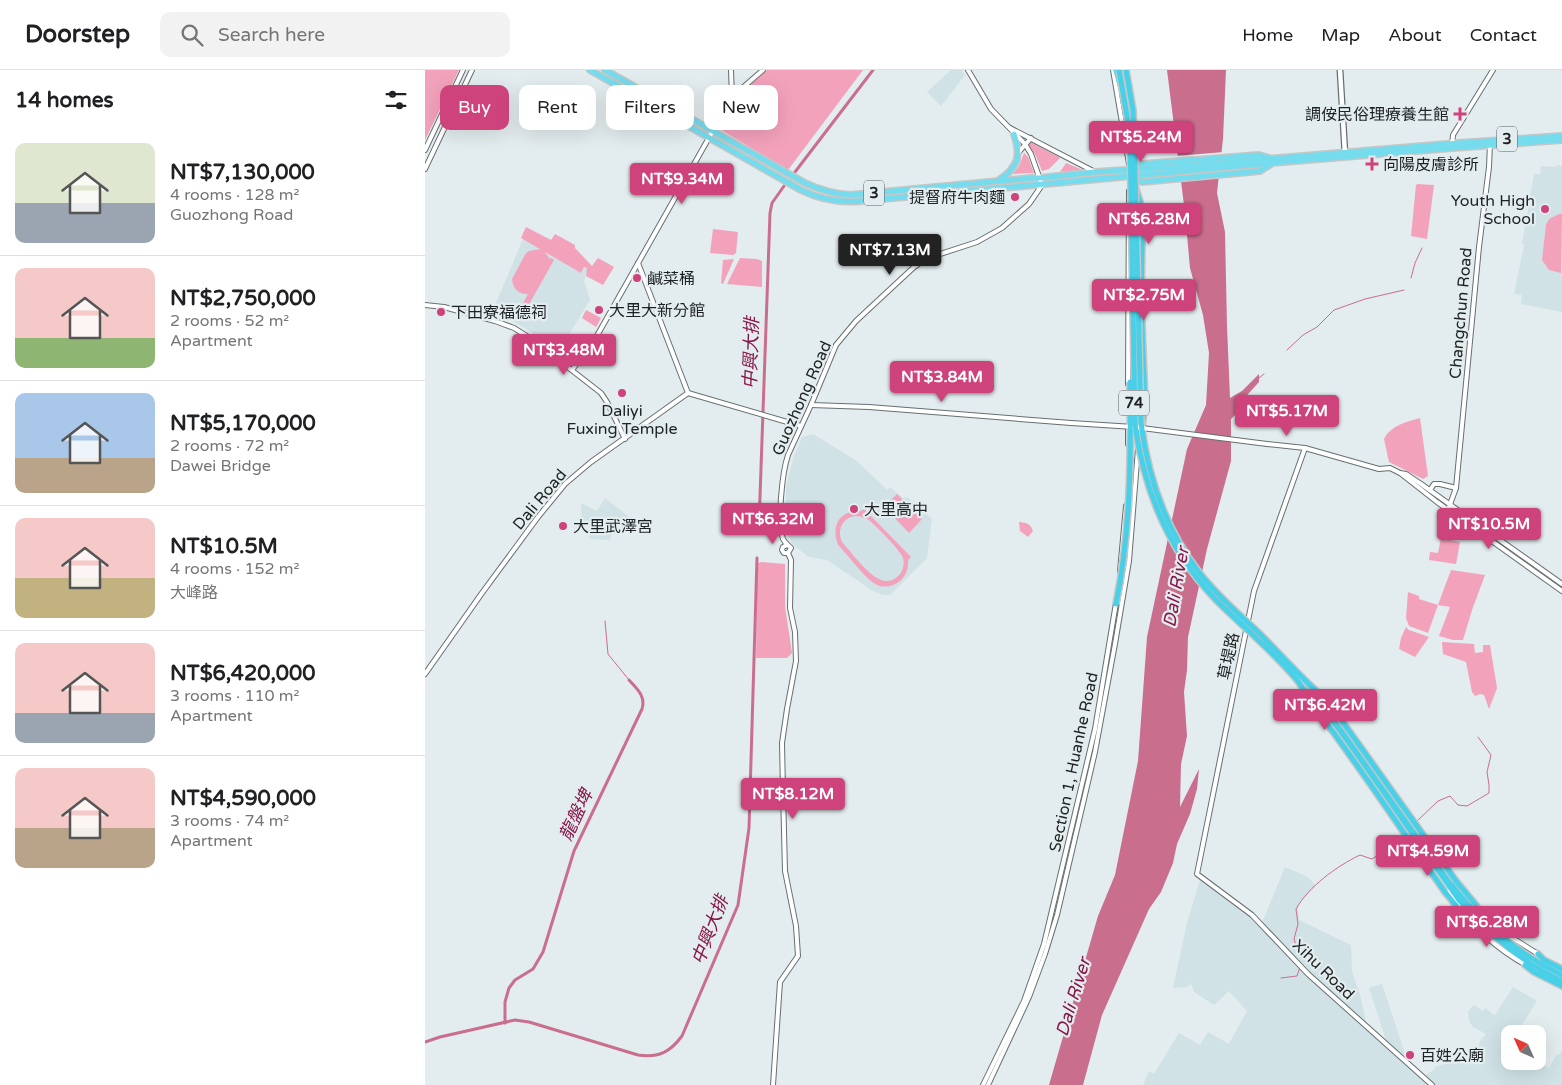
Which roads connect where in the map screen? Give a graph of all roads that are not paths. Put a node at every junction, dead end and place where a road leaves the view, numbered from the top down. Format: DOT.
graph roads {
  1 [pos="463,70"];
  2 [pos="473,70"];
  3 [pos="590,70"];
  4 [pos="605,70"];
  5 [pos="731,70"];
  6 [pos="763,70"];
  7 [pos="968,70"];
  8 [pos="1121,70"];
  9 [pos="1340,70"];
  10 [pos="1493,70"];
  11 [pos="732,85"];
  12 [pos="746,85"];
  13 [pos="1127,93"];
  14 [pos="1010,128"];
  15 [pos="713,132"];
  16 [pos="1013,134"];
  17 [pos="1562,136"];
  18 [pos="709,138"];
  19 [pos="1031,138"];
  20 [pos="1562,140"];
  21 [pos="1490,143"];
  22 [pos="1025,144"];
  23 [pos="1452,146"];
  24 [pos="425,150"];
  25 [pos="1018,153"];
  26 [pos="1345,155"];
  27 [pos="1267,161"];
  28 [pos="425,169"];
  29 [pos="1131,169"];
  30 [pos="1095,172"];
  31 [pos="1041,178"];
  32 [pos="1135,178"];
  33 [pos="998,181"];
  34 [pos="1042,185"];
  35 [pos="1136,189"];
  36 [pos="638,263"];
  37 [pos="425,305"];
  38 [pos="1133,329"];
  39 [pos="571,370"];
  40 [pos="688,393"];
  41 [pos="811,405"];
  42 [pos="801,426"];
  43 [pos="1141,432"];
  44 [pos="625,439"];
  45 [pos="1305,448"];
  46 [pos="1400,473"];
  47 [pos="1456,488"];
  48 [pos="1430,490"];
  49 [pos="1427,494"];
  50 [pos="1451,505"];
  51 [pos="1448,510"];
  52 [pos="1562,584"];
  53 [pos="1562,591"];
  54 [pos="1116,604"];
  55 [pos="1248,622"];
  56 [pos="1246,630"];
  57 [pos="425,674"];
  58 [pos="1300,680"];
  59 [pos="1197,874"];
  60 [pos="1476,905"];
  61 [pos="1463,914"];
  62 [pos="1522,945"];
  63 [pos="1538,954"];
  64 [pos="1525,965"];
  65 [pos="1562,969"];
  66 [pos="1562,974"];
  67 [pos="1561,984"];
  68 [pos="773,1085"];
  69 [pos="983,1085"];
  70 [pos="988,1085"];
  71 [pos="1432,1085"];
  1 -- 24 [label="street"];
  2 -- 28 [label="street"];
  3 -- 18 [label="main road, 3"];
  4 -- 15 [label="main road, 3"];
  5 -- 11 [label="street"];
  6 -- 12 [label="street"];
  7 -- 14 [label="street"];
  8 -- 13 [label="highway, 74, bridge"];
  8 -- 13 [label="highway, bridge"];
  8 -- 29 [label="street"];
  8 -- 29 [label="street"];
  9 -- 26 [label="main road"];
  10 -- 23 [label="street"];
  13 -- 35 [label="highway, 74, bridge"];
  13 -- 38 [label="highway, 74, bridge"];
  14 -- 16 [label="street"];
  14 -- 19 [label="street"];
  15 -- 18 [label="street"];
  15 -- 33 [label="main road, 3"];
  16 -- 22 [label="street"];
  16 -- 25 [label="main road"];
  17 -- 21 [label="main road, 3"];
  18 -- 34 [label="main road, 3"];
  18 -- 36 [label="street"];
  19 -- 22 [label="street"];
  19 -- 30 [label="street"];
  20 -- 21 [label="main road, 3"];
  21 -- 23 [label="main road, 3"];
  21 -- 47 [label="street, Changchun Road"];
  22 -- 25 [label="street"];
  22 -- 31 [label="street"];
  23 -- 26 [label="main road, 3"];
  25 -- 33 [label="main road"];
  26 -- 27 [label="main road, 3"];
  27 -- 29 [label="main road, 3"];
  27 -- 32 [label="main road, 3"];
  29 -- 30 [label="main road, 3"];
  29 -- 32 [label="street"];
  30 -- 31 [label="main road, 3"];
  31 -- 33 [label="main road, 3"];
  31 -- 34 [label="street"];
  32 -- 34 [label="main road, 3"];
  32 -- 43 [label="street, Section 1, Huanhe Road"];
  32 -- 54 [label="street, Section 1, Huanhe Road"];
  34 -- 41 [label="street, Guozhong Road"];
  35 -- 43 [label="highway, bridge"];
  35 -- 58 [label="highway, 74, bridge"];
  36 -- 39 [label="street"];
  36 -- 40 [label="street"];
  37 -- 39 [label="street"];
  38 -- 54 [label="highway, bridge"];
  38 -- 58 [label="highway, 74, bridge"];
  39 -- 44 [label="street"];
  40 -- 42 [label="street"];
  40 -- 44 [label="street, Dali Road"];
  41 -- 42 [label="street, Guozhong Road"];
  41 -- 45 [label="street, bridge"];
  42 -- 68 [label="street, Guozhong Road"];
  43 -- 70 [label="street, Section 1, Huanhe Road"];
  44 -- 57 [label="street, Dali Road"];
  45 -- 46 [label="street"];
  45 -- 55 [label="street, 草堤路"];
  46 -- 48 [label="street"];
  46 -- 49 [label="street"];
  47 -- 48 [label="street"];
  47 -- 50 [label="street, Changchun Road"];
  48 -- 49 [label="street"];
  48 -- 50 [label="street"];
  49 -- 51 [label="street"];
  50 -- 51 [label="street, Changchun Road"];
  50 -- 52 [label="street"];
  51 -- 53 [label="street"];
  54 -- 69 [label="street, Section 1, Huanhe Road"];
  55 -- 56 [label="street, 草堤路"];
  55 -- 60 [label="street"];
  56 -- 59 [label="street, 草堤路"];
  56 -- 61 [label="street"];
  58 -- 60 [label="highway, bridge"];
  58 -- 61 [label="highway, bridge"];
  58 -- 66 [label="highway, 74, bridge"];
  58 -- 67 [label="highway, 74, bridge"];
  59 -- 71 [label="street, Xihu Road"];
  60 -- 62 [label="street"];
  61 -- 64 [label="street"];
  62 -- 63 [label="street"];
  62 -- 66 [label="street"];
  63 -- 65 [label="highway"];
  64 -- 67 [label="highway"];
}
